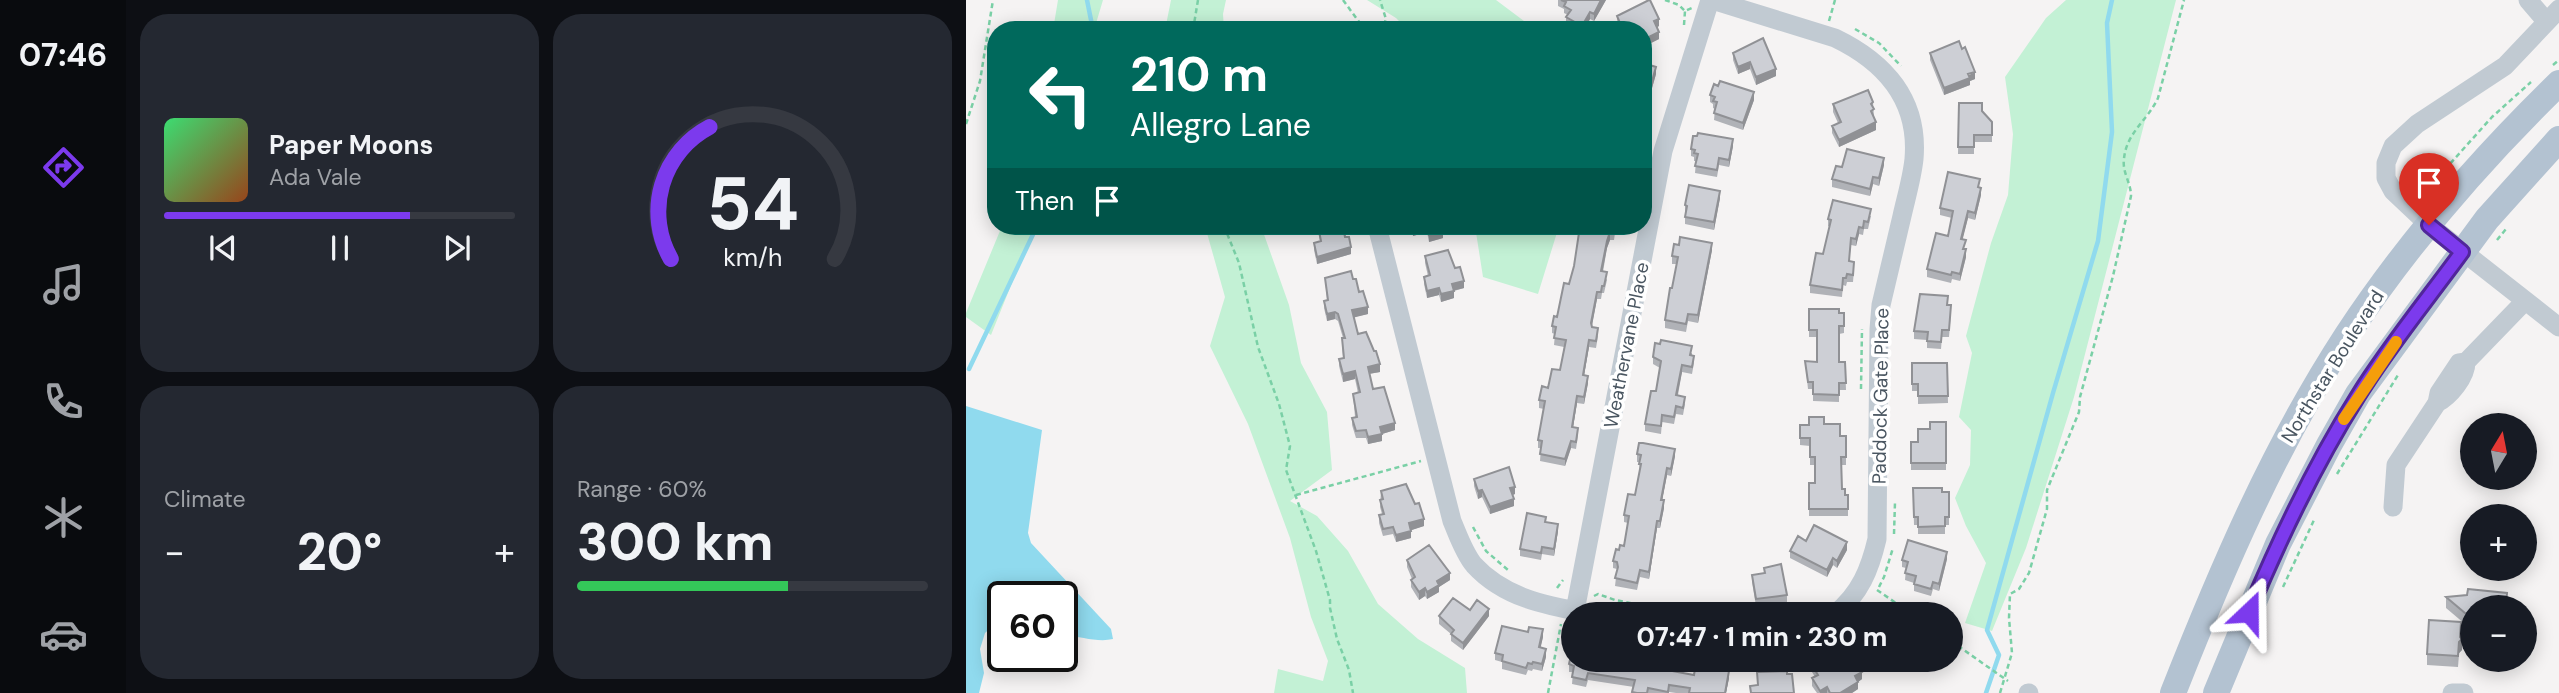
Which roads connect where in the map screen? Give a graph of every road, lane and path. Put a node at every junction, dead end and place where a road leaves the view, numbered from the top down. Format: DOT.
graph roads {
  1 [pos="993,0"];
  2 [pos="1198,0"];
  3 [pos="1343,0"];
  4 [pos="1380,0"];
  5 [pos="1665,0"];
  6 [pos="1835,0"];
  7 [pos="2184,0"];
  8 [pos="2529,0"];
  9 [pos="1709,4"];
  10 [pos="2553,15"];
  11 [pos="990,21"];
  12 [pos="1194,21"];
  13 [pos="1358,21"];
  14 [pos="1385,21"];
  15 [pos="1824,34"];
  16 [pos="987,37"];
  17 [pos="2559,83"];
  18 [pos="966,124"];
  19 [pos="2559,139"];
  20 [pos="1652,209"];
  21 [pos="2509,218"];
  22 [pos="2429,225"];
  23 [pos="1228,235"];
  24 [pos="1379,235"];
  25 [pos="1647,235"];
  26 [pos="2470,258"];
  27 [pos="2530,305"];
  28 [pos="2559,309"];
  29 [pos="2559,327"];
  30 [pos="1862,329"];
  31 [pos="2403,367"];
  32 [pos="1861,396"];
  33 [pos="1421,461"];
  34 [pos="2332,483"];
  35 [pos="1296,495"];
  36 [pos="2393,507"];
  37 [pos="2315,517"];
  38 [pos="1469,518"];
  39 [pos="1514,575"];
  40 [pos="1548,589"];
  41 [pos="1877,590"];
  42 [pos="2278,596"];
  43 [pos="1569,602"];
  44 [pos="1578,602"];
  45 [pos="1587,602"];
  46 [pos="1625,602"];
  47 [pos="1850,602"];
  48 [pos="1894,602"];
  49 [pos="1561,608"];
  50 [pos="1963,649"];
  51 [pos="1561,655"];
  52 [pos="2005,678"];
  53 [pos="1353,693"];
  54 [pos="1548,693"];
  55 [pos="2000,693"];
  56 [pos="2173,693"];
  57 [pos="2216,693"];
  58 [pos="2452,693"];
  59 [pos="2464,693"];
  1 -- 11 [label="path"];
  2 -- 12 [label="path"];
  3 -- 13 [label="path"];
  4 -- 14 [label="path"];
  5 -- 9 [label="path"];
  6 -- 15 [label="path"];
  7 -- 52 [label="path"];
  8 -- 10 [label="street"];
  9 -- 15 [label="street, Paddock Gate Place"];
  9 -- 20 [label="street, Weathervane Place"];
  10 -- 22 [label="street"];
  15 -- 47 [label="street, Paddock Gate Place"];
  16 -- 18 [label="path"];
  17 -- 22 [label="main road, Northstar Boulevard"];
  19 -- 26 [label="main road, Northstar Boulevard"];
  21 -- 26 [label="path"];
  22 -- 26 [label="street"];
  22 -- 56 [label="main road, Northstar Boulevard"];
  23 -- 35 [label="path"];
  24 -- 49 [label="street"];
  25 -- 44 [label="street, Weathervane Place"];
  26 -- 27 [label="street"];
  26 -- 57 [label="main road, Northstar Boulevard"];
  27 -- 28 [label="street"];
  27 -- 29 [label="street"];
  27 -- 36 [label="street"];
  30 -- 32 [label="path"];
  31 -- 34 [label="path"];
  33 -- 35 [label="path"];
  35 -- 53 [label="path"];
  37 -- 42 [label="path"];
  38 -- 39 [label="path"];
  40 -- 43 [label="path"];
  41 -- 48 [label="path"];
  45 -- 46 [label="path"];
  50 -- 52 [label="path"];
  51 -- 54 [label="path"];
  52 -- 55 [label="path"];
  58 -- 59 [label="street"];
}
